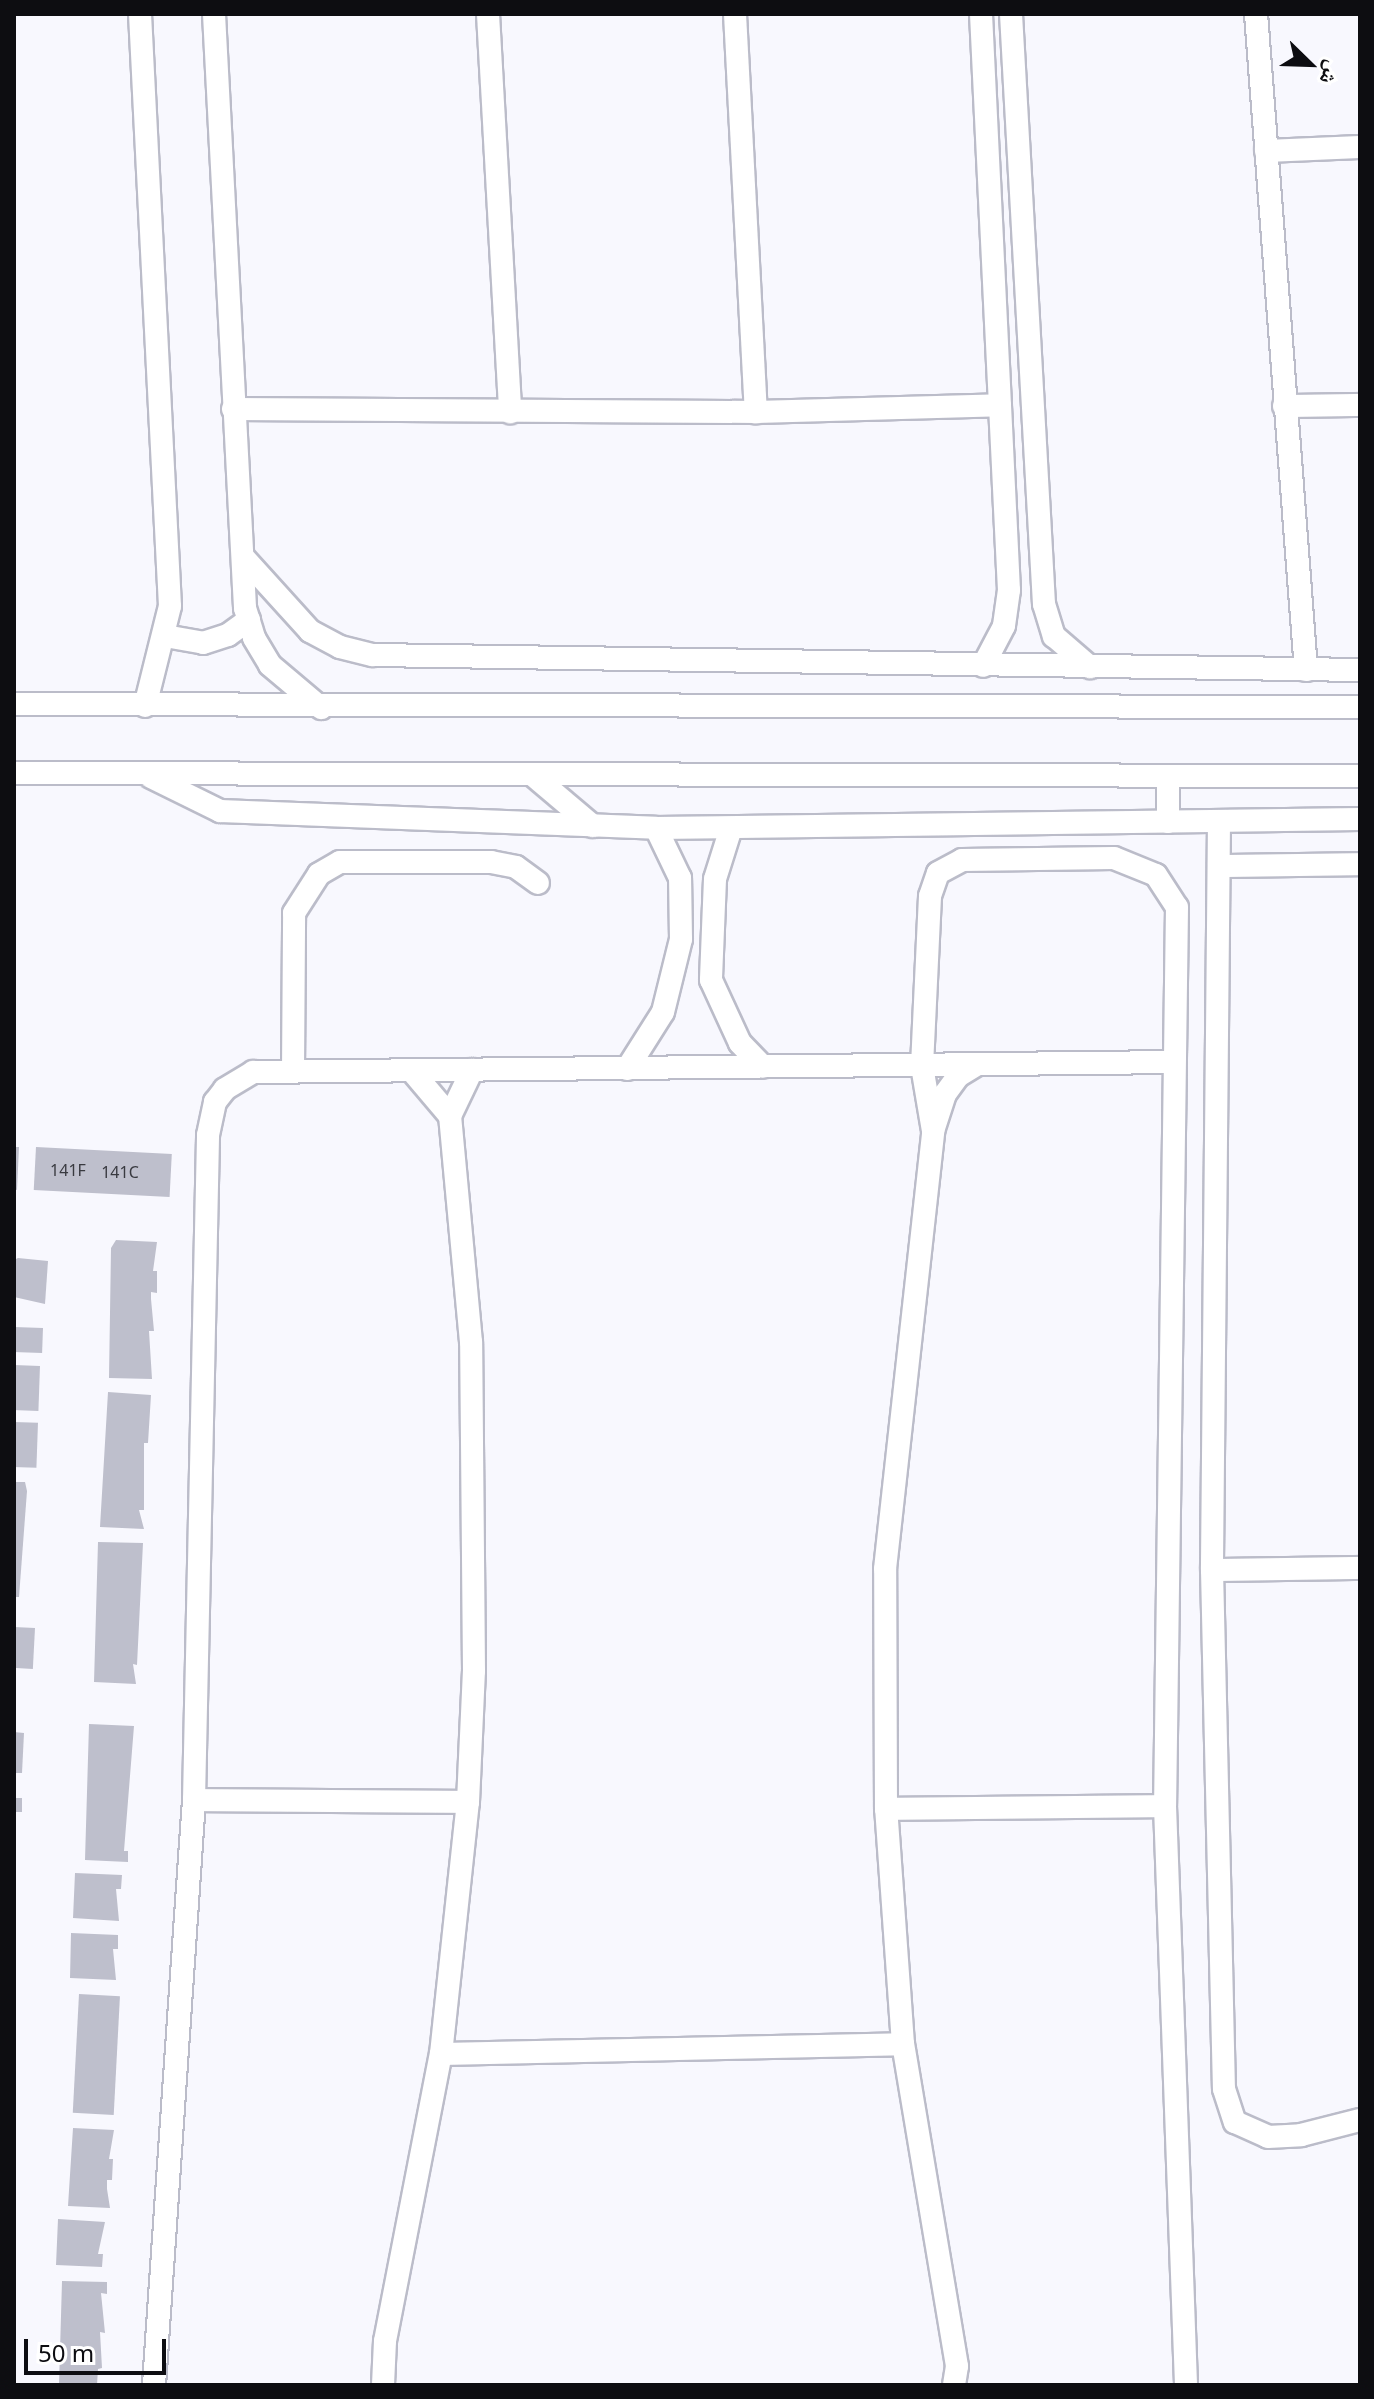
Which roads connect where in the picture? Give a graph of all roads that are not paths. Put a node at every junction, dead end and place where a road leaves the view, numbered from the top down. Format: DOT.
graph roads {
  1 [pos="140,14"];
  2 [pos="214,14"];
  3 [pos="488,14"];
  4 [pos="735,14"];
  5 [pos="981,14"];
  6 [pos="1011,14"];
  7 [pos="1256,14"];
  8 [pos="1360,147"];
  9 [pos="1266,151"];
  10 [pos="1000,405"];
  11 [pos="1360,405"];
  12 [pos="1284,406"];
  13 [pos="233,409"];
  14 [pos="510,412"];
  15 [pos="756,412"];
  16 [pos="243,557"];
  17 [pos="249,620"];
  18 [pos="165,636"];
  19 [pos="983,666"];
  20 [pos="1091,668"];
  21 [pos="1228,670"];
  22 [pos="1306,670"];
  23 [pos="1360,670"];
  24 [pos="14,704"];
  25 [pos="145,706"];
  26 [pos="1228,707"];
  27 [pos="1360,707"];
  28 [pos="321,708"];
  29 [pos="14,773"];
  30 [pos="150,776"];
  31 [pos="1168,776"];
  32 [pos="1360,776"];
  33 [pos="535,777"];
  34 [pos="1360,819"];
  35 [pos="1219,821"];
  36 [pos="1168,822"];
  37 [pos="593,826"];
  38 [pos="656,828"];
  39 [pos="731,828"];
  40 [pos="1360,864"];
  41 [pos="1219,866"];
  42 [pos="680,878"];
  43 [pos="715,879"];
  44 [pos="538,883"];
  45 [pos="675,979"];
  46 [pos="711,980"];
  47 [pos="1173,1062"];
  48 [pos="976,1065"];
  49 [pos="922,1066"];
  50 [pos="763,1067"];
  51 [pos="627,1069"];
  52 [pos="472,1070"];
  53 [pos="412,1071"];
  54 [pos="293,1072"];
  55 [pos="450,1116"];
  56 [pos="933,1131"];
  57 [pos="1360,1568"];
  58 [pos="1212,1570"];
  59 [pos="194,1800"];
  60 [pos="468,1802"];
  61 [pos="1165,1806"];
  62 [pos="886,1809"];
  63 [pos="903,2044"];
  64 [pos="441,2054"];
  65 [pos="1360,2120"];
  66 [pos="154,2385"];
  67 [pos="383,2385"];
  68 [pos="954,2385"];
  69 [pos="1186,2385"];
  1 -- 18 [label="street"];
  2 -- 13 [label="street"];
  3 -- 14 [label="street"];
  4 -- 15 [label="street"];
  5 -- 10 [label="street"];
  6 -- 20 [label="street"];
  7 -- 9 [label="street"];
  8 -- 9 [label="street"];
  9 -- 12 [label="street"];
  10 -- 15 [label="street"];
  10 -- 19 [label="street"];
  11 -- 12 [label="street"];
  12 -- 22 [label="street"];
  13 -- 14 [label="street"];
  13 -- 16 [label="street"];
  14 -- 15 [label="street"];
  16 -- 17 [label="street"];
  16 -- 19 [label="street"];
  17 -- 18 [label="street"];
  17 -- 28 [label="street"];
  18 -- 25 [label="street"];
  19 -- 20 [label="street"];
  20 -- 21 [label="street"];
  21 -- 22 [label="street"];
  21 -- 26 [label="street"];
  22 -- 23 [label="street"];
  24 -- 25 [label="street"];
  25 -- 28 [label="street"];
  26 -- 27 [label="street"];
  26 -- 28 [label="street"];
  29 -- 30 [label="street"];
  30 -- 33 [label="street"];
  30 -- 37 [label="street"];
  31 -- 32 [label="street"];
  31 -- 33 [label="street"];
  31 -- 36 [label="street"];
  33 -- 37 [label="street"];
  34 -- 35 [label="street"];
  35 -- 36 [label="street"];
  35 -- 41 [label="street"];
  36 -- 39 [label="street"];
  37 -- 38 [label="street"];
  38 -- 39 [label="street"];
  38 -- 42 [label="street"];
  39 -- 43 [label="street"];
  40 -- 41 [label="street"];
  41 -- 58 [label="street"];
  42 -- 43 [label="street"];
  42 -- 45 [label="street"];
  43 -- 46 [label="street"];
  44 -- 54 [label="street"];
  45 -- 46 [label="street"];
  45 -- 51 [label="street"];
  46 -- 50 [label="street"];
  47 -- 48 [label="street"];
  47 -- 49 [label="street"];
  47 -- 61 [label="street"];
  48 -- 49 [label="street"];
  48 -- 56 [label="street"];
  49 -- 50 [label="street"];
  49 -- 56 [label="street"];
  50 -- 51 [label="street"];
  51 -- 52 [label="street"];
  52 -- 53 [label="street"];
  52 -- 55 [label="street"];
  53 -- 54 [label="street"];
  53 -- 55 [label="street"];
  54 -- 59 [label="street"];
  55 -- 60 [label="street"];
  56 -- 62 [label="street"];
  57 -- 58 [label="street"];
  58 -- 65 [label="street"];
  59 -- 60 [label="street"];
  59 -- 66 [label="street"];
  60 -- 64 [label="street"];
  61 -- 62 [label="street"];
  61 -- 69 [label="street"];
  62 -- 63 [label="street"];
  63 -- 64 [label="street"];
  63 -- 68 [label="street"];
  64 -- 67 [label="street"];
}
